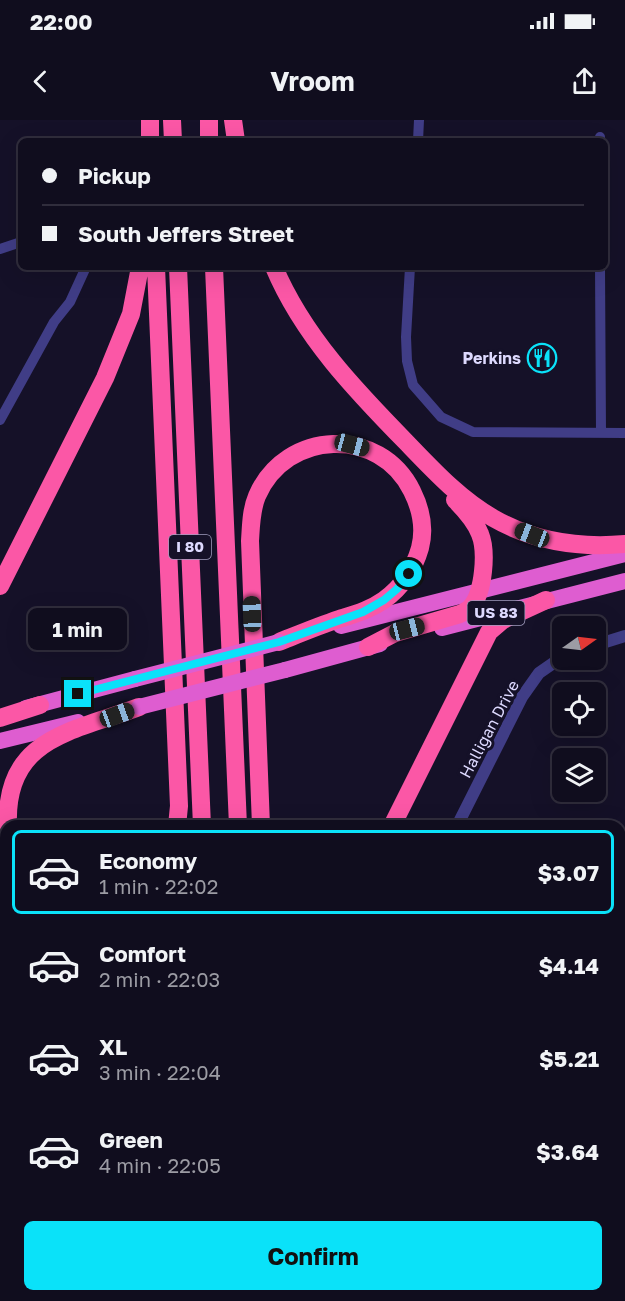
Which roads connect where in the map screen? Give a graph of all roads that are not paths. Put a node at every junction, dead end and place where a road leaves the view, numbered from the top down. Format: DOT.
graph roads {
  1 [pos="172,120"];
  2 [pos="208,120"];
  3 [pos="233,120"];
  4 [pos="419,120"];
  5 [pos="173,138"];
  6 [pos="209,138"];
  7 [pos="236,138"];
  8 [pos="418,138"];
  9 [pos="18,243"];
  10 [pos="0,249"];
  11 [pos="85,270"];
  12 [pos="139,270"];
  13 [pos="156,270"];
  14 [pos="178,270"];
  15 [pos="214,270"];
  16 [pos="276,270"];
  17 [pos="410,270"];
  18 [pos="600,270"];
  19 [pos="378,414"];
  20 [pos="0,420"];
  21 [pos="601,433"];
  22 [pos="625,433"];
  23 [pos="625,544"];
  24 [pos="625,554"];
  25 [pos="625,581"];
  26 [pos="0,586"];
  27 [pos="479,591"];
  28 [pos="546,600"];
  29 [pos="625,636"];
  30 [pos="279,642"];
  31 [pos="606,642"];
  32 [pos="368,647"];
  33 [pos="552,664"];
  34 [pos="40,705"];
  35 [pos="139,707"];
  36 [pos="0,716"];
  37 [pos="0,741"];
  38 [pos="8,820"];
  39 [pos="178,820"];
  40 [pos="202,820"];
  41 [pos="238,820"];
  42 [pos="261,820"];
  43 [pos="395,820"];
  44 [pos="460,820"];
  1 -- 5 [label="highway"];
  2 -- 6 [label="highway"];
  3 -- 7 [label="highway"];
  4 -- 8 [label="street"];
  9 -- 10 [label="street"];
  11 -- 20 [label="street"];
  12 -- 26 [label="highway"];
  13 -- 39 [label="highway"];
  14 -- 40 [label="highway, I 80"];
  15 -- 41 [label="highway, I 80"];
  16 -- 19 [label="highway"];
  17 -- 21 [label="street"];
  18 -- 21 [label="street"];
  19 -- 23 [label="highway"];
  19 -- 27 [label="highway"];
  21 -- 22 [label="street"];
  24 -- 27 [label="highway, US 83"];
  25 -- 28 [label="highway, US 83"];
  27 -- 30 [label="highway, US 83"];
  27 -- 32 [label="highway"];
  28 -- 32 [label="highway, US 83"];
  28 -- 43 [label="highway"];
  29 -- 31 [label="street"];
  30 -- 34 [label="highway, US 83, bridge"];
  30 -- 42 [label="highway"];
  32 -- 35 [label="highway, US 83, bridge"];
  33 -- 44 [label="street, Halligan Drive"];
  34 -- 36 [label="highway"];
  35 -- 37 [label="highway, US 83"];
  35 -- 38 [label="highway"];
}
